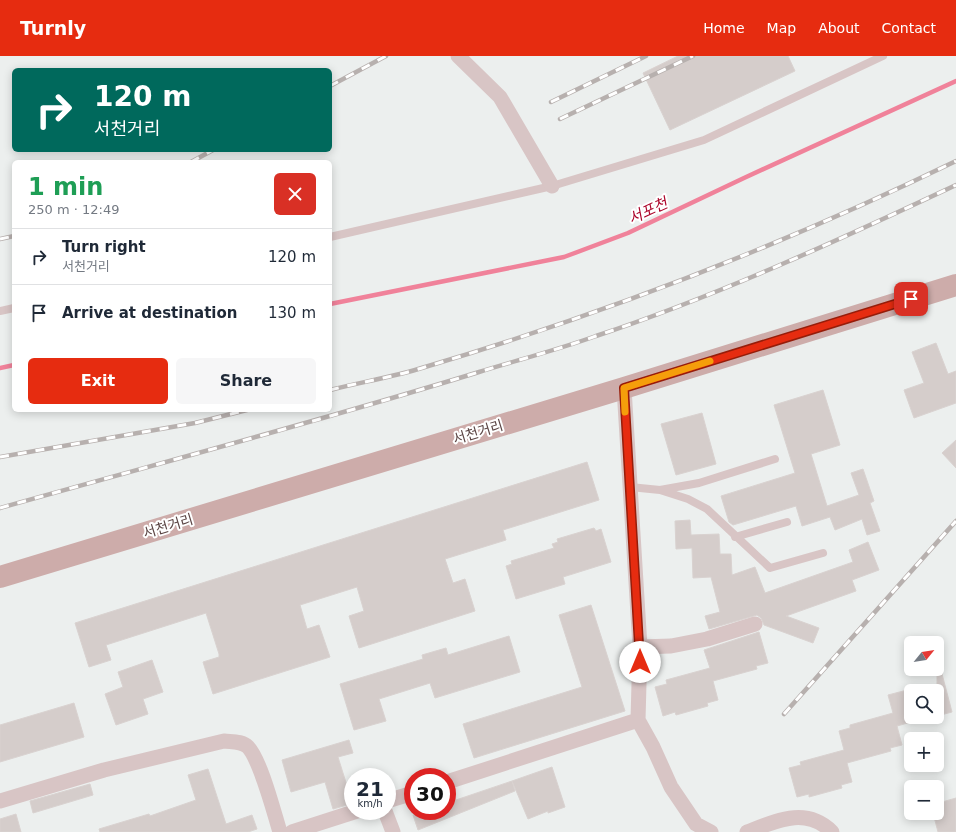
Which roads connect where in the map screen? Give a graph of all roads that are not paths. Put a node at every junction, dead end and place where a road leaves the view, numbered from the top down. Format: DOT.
graph roads {
  1 [pos="458,56"];
  2 [pos="883,56"];
  3 [pos="552,186"];
  4 [pos="332,237"];
  5 [pos="956,285"];
  6 [pos="12,308"];
  7 [pos="0,311"];
  8 [pos="624,388"];
  9 [pos="775,459"];
  10 [pos="630,487"];
  11 [pos="660,490"];
  12 [pos="787,522"];
  13 [pos="735,537"];
  14 [pos="823,553"];
  15 [pos="0,577"];
  16 [pos="755,624"];
  17 [pos="640,647"];
  18 [pos="638,720"];
  19 [pos="456,779"];
  20 [pos="0,801"];
  21 [pos="344,815"];
  22 [pos="388,820"];
  23 [pos="280,832"];
  24 [pos="292,832"];
  25 [pos="393,832"];
  26 [pos="710,832"];
  27 [pos="747,832"];
  28 [pos="832,832"];
  1 -- 3 [label="street"];
  2 -- 3 [label="lane"];
  3 -- 4 [label="lane"];
  5 -- 8 [label="main road, 서천거리"];
  6 -- 7 [label="lane"];
  8 -- 10 [label="street"];
  8 -- 15 [label="main road, 서천거리"];
  9 -- 11 [label="lane"];
  10 -- 11 [label="lane"];
  10 -- 17 [label="street"];
  11 -- 13 [label="lane"];
  12 -- 13 [label="lane"];
  13 -- 14 [label="lane"];
  16 -- 17 [label="street"];
  17 -- 18 [label="street"];
  18 -- 19 [label="street"];
  18 -- 26 [label="street"];
  20 -- 23 [label="street"];
  21 -- 24 [label="street"];
  22 -- 25 [label="street"];
  27 -- 28 [label="street"];
}
